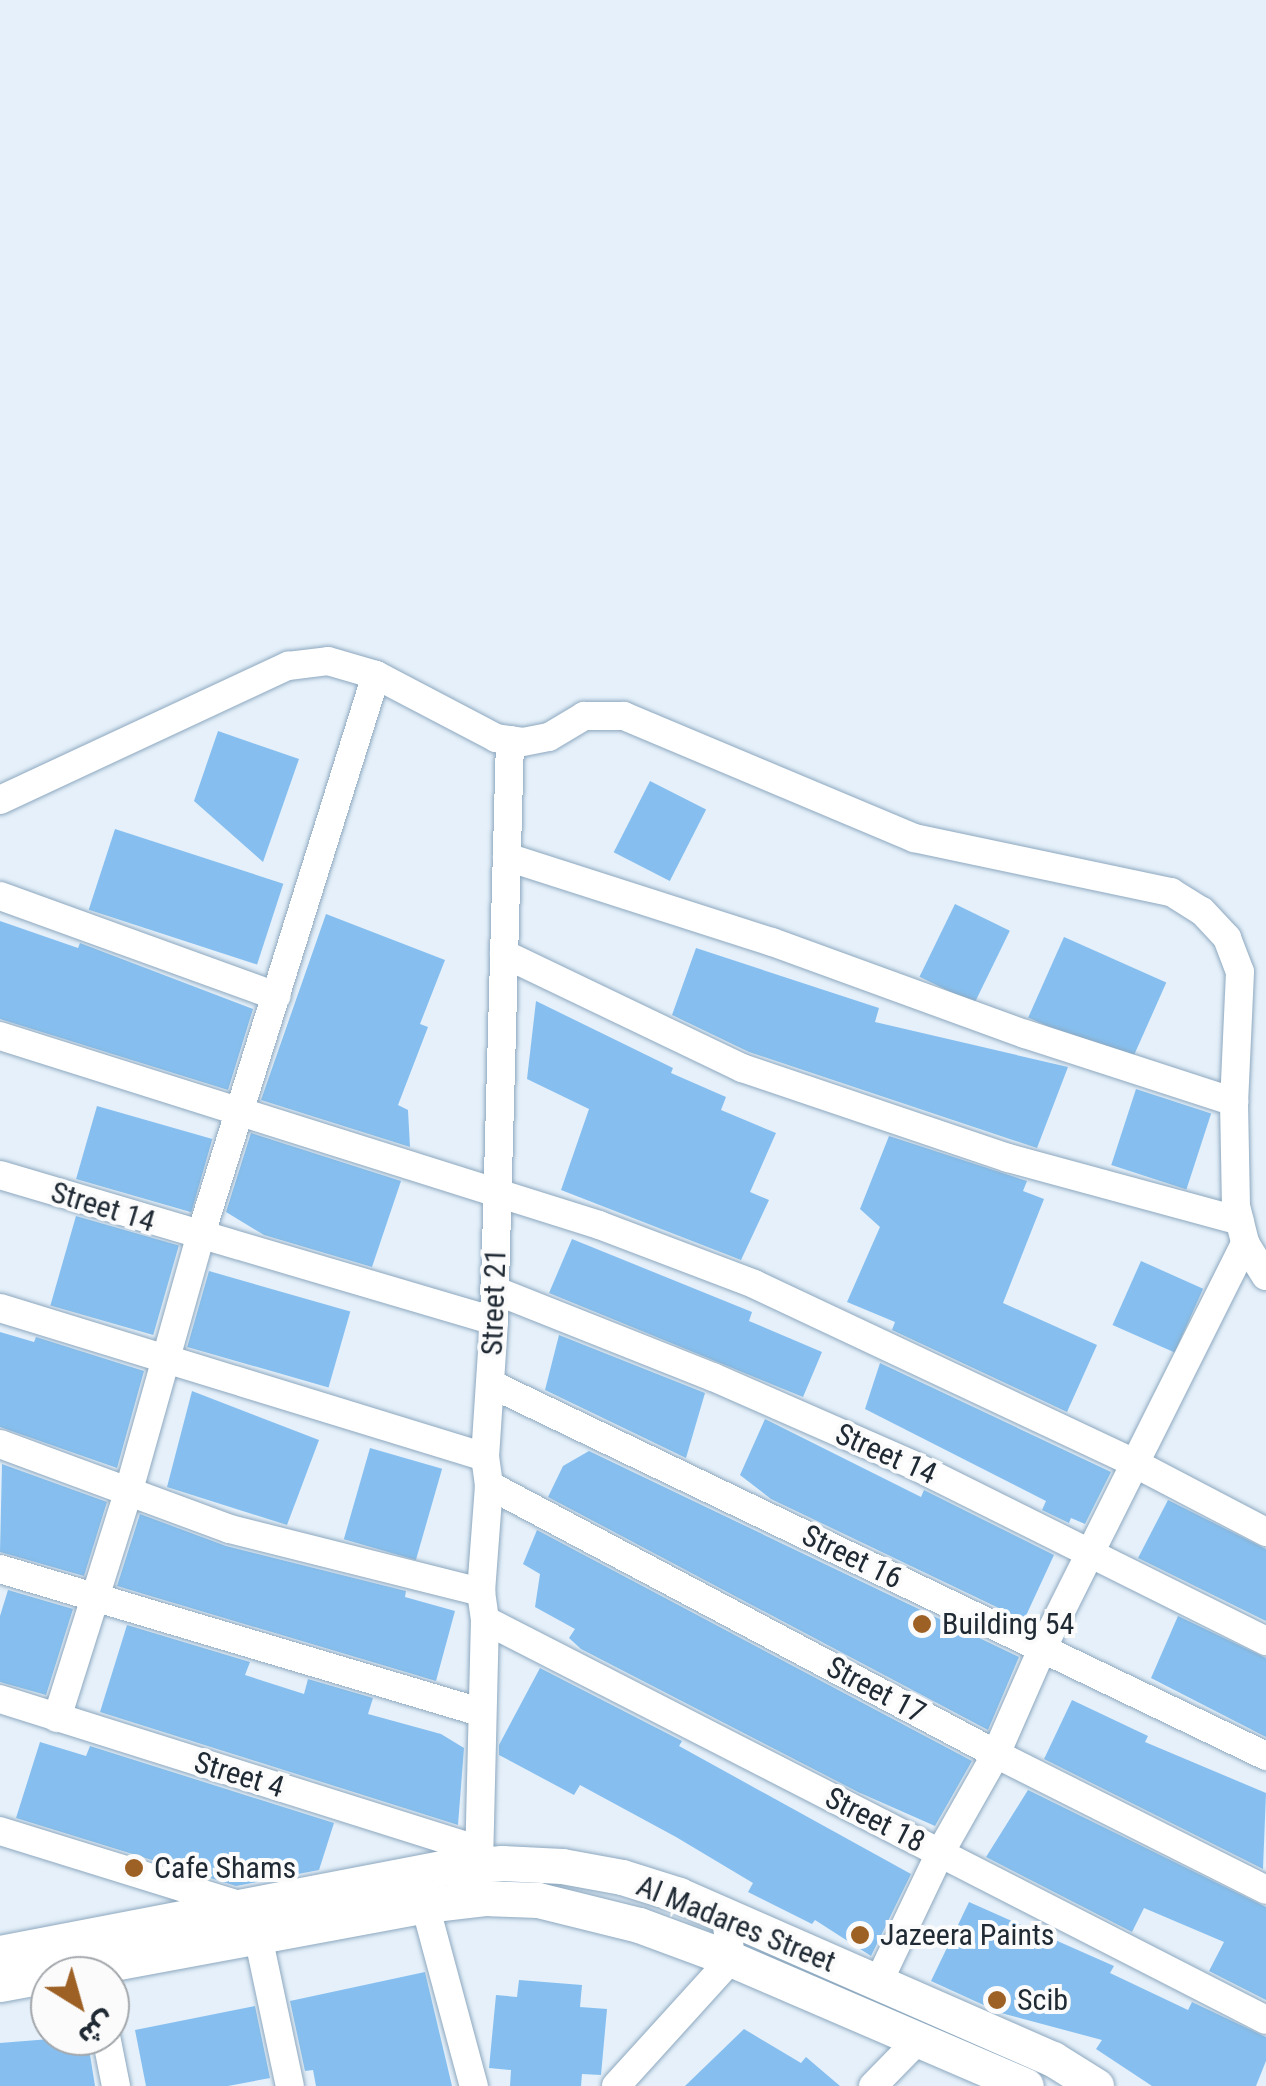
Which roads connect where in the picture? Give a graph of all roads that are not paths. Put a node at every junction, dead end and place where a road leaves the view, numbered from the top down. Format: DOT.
graph roads {
  1 [pos="376,674"];
  2 [pos="510,740"];
  3 [pos="0,800"];
  4 [pos="507,857"];
  5 [pos="0,896"];
  6 [pos="504,954"];
  7 [pos="276,996"];
  8 [pos="0,1036"];
  9 [pos="1234,1102"];
  10 [pos="242,1110"];
  11 [pos="0,1176"];
  12 [pos="497,1194"];
  13 [pos="1242,1232"];
  14 [pos="200,1236"];
  15 [pos="1266,1276"];
  16 [pos="494,1290"];
  17 [pos="0,1308"];
  18 [pos="494,1321"];
  19 [pos="167,1359"];
  20 [pos="492,1384"];
  21 [pos="0,1444"];
  22 [pos="1136,1464"];
  23 [pos="487,1471"];
  24 [pos="129,1490"];
  25 [pos="1266,1532"];
  26 [pos="1090,1555"];
  27 [pos="0,1569"];
  28 [pos="481,1592"];
  29 [pos="92,1596"];
  30 [pos="484,1620"];
  31 [pos="1266,1641"];
  32 [pos="1042,1649"];
  33 [pos="0,1699"];
  34 [pos="480,1712"];
  35 [pos="57,1718"];
  36 [pos="996,1754"];
  37 [pos="1266,1756"];
  38 [pos="0,1831"];
  39 [pos="940,1853"];
  40 [pos="479,1857"];
  41 [pos="1266,1890"];
  42 [pos="425,1905"];
  43 [pos="726,1917"];
  44 [pos="251,1921"];
  45 [pos="0,1953"];
  46 [pos="731,1959"];
  47 [pos="130,1960"];
  48 [pos="30,1980"];
  49 [pos="878,1983"];
  50 [pos="0,1984"];
  51 [pos="1266,2020"];
  52 [pos="918,2040"];
  53 [pos="110,2056"];
  54 [pos="116,2086"];
  55 [pos="290,2086"];
  56 [pos="474,2086"];
  57 [pos="616,2086"];
  58 [pos="874,2086"];
  59 [pos="1026,2086"];
  60 [pos="1096,2086"];
  1 -- 2 [label="street"];
  1 -- 3 [label="street"];
  1 -- 7 [label="street"];
  2 -- 4 [label="street, Street 21"];
  2 -- 9 [label="street"];
  4 -- 6 [label="street, Street 21"];
  4 -- 9 [label="street"];
  5 -- 7 [label="street"];
  6 -- 12 [label="street, Street 21"];
  6 -- 13 [label="street"];
  7 -- 10 [label="street"];
  8 -- 10 [label="street"];
  9 -- 13 [label="street"];
  10 -- 12 [label="street"];
  10 -- 14 [label="street"];
  11 -- 14 [label="street, Street 14"];
  12 -- 16 [label="street, Street 21"];
  12 -- 22 [label="street"];
  13 -- 15 [label="street"];
  13 -- 22 [label="street"];
  14 -- 18 [label="street, Street 14"];
  14 -- 19 [label="street"];
  16 -- 18 [label="street, Street 21"];
  16 -- 26 [label="street, Street 14"];
  17 -- 19 [label="street, Street 17"];
  18 -- 20 [label="street, Street 21"];
  19 -- 23 [label="street, Street 17"];
  19 -- 24 [label="street"];
  20 -- 23 [label="street, Street 21"];
  20 -- 32 [label="street, Street 16"];
  21 -- 24 [label="street"];
  22 -- 25 [label="street"];
  22 -- 26 [label="street"];
  23 -- 28 [label="street, Street 21"];
  23 -- 36 [label="street, Street 17"];
  24 -- 28 [label="street"];
  24 -- 29 [label="street"];
  26 -- 31 [label="street, Street 14"];
  26 -- 32 [label="street"];
  27 -- 29 [label="street"];
  28 -- 30 [label="street, Street 21"];
  29 -- 34 [label="street"];
  29 -- 35 [label="street"];
  30 -- 34 [label="street, Street 21"];
  30 -- 39 [label="street, Street 18"];
  32 -- 36 [label="street"];
  32 -- 37 [label="street, Street 16"];
  33 -- 35 [label="street, Street 4"];
  34 -- 40 [label="street, Street 21"];
  35 -- 40 [label="street, Street 4"];
  36 -- 39 [label="street"];
  36 -- 41 [label="street, Street 17"];
  38 -- 44 [label="street"];
  39 -- 49 [label="street"];
  39 -- 51 [label="street, Street 18"];
  40 -- 43 [label="street, Al Madares Street"];
  40 -- 44 [label="street, Al Madares Street"];
  42 -- 44 [label="street, Al Madares Street"];
  42 -- 46 [label="street, Al Madares Street"];
  42 -- 56 [label="street"];
  43 -- 46 [label="street"];
  43 -- 49 [label="street, Al Madares Street"];
  44 -- 45 [label="street, Al Madares Street"];
  44 -- 47 [label="street, Al Madares Street"];
  44 -- 55 [label="street"];
  46 -- 52 [label="street, Al Madares Street"];
  46 -- 57 [label="street"];
  48 -- 50 [label="street, Al Madares Street"];
  49 -- 60 [label="street, Al Madares Street"];
  52 -- 58 [label="street"];
  52 -- 59 [label="street, Al Madares Street"];
  53 -- 54 [label="street"];
}
